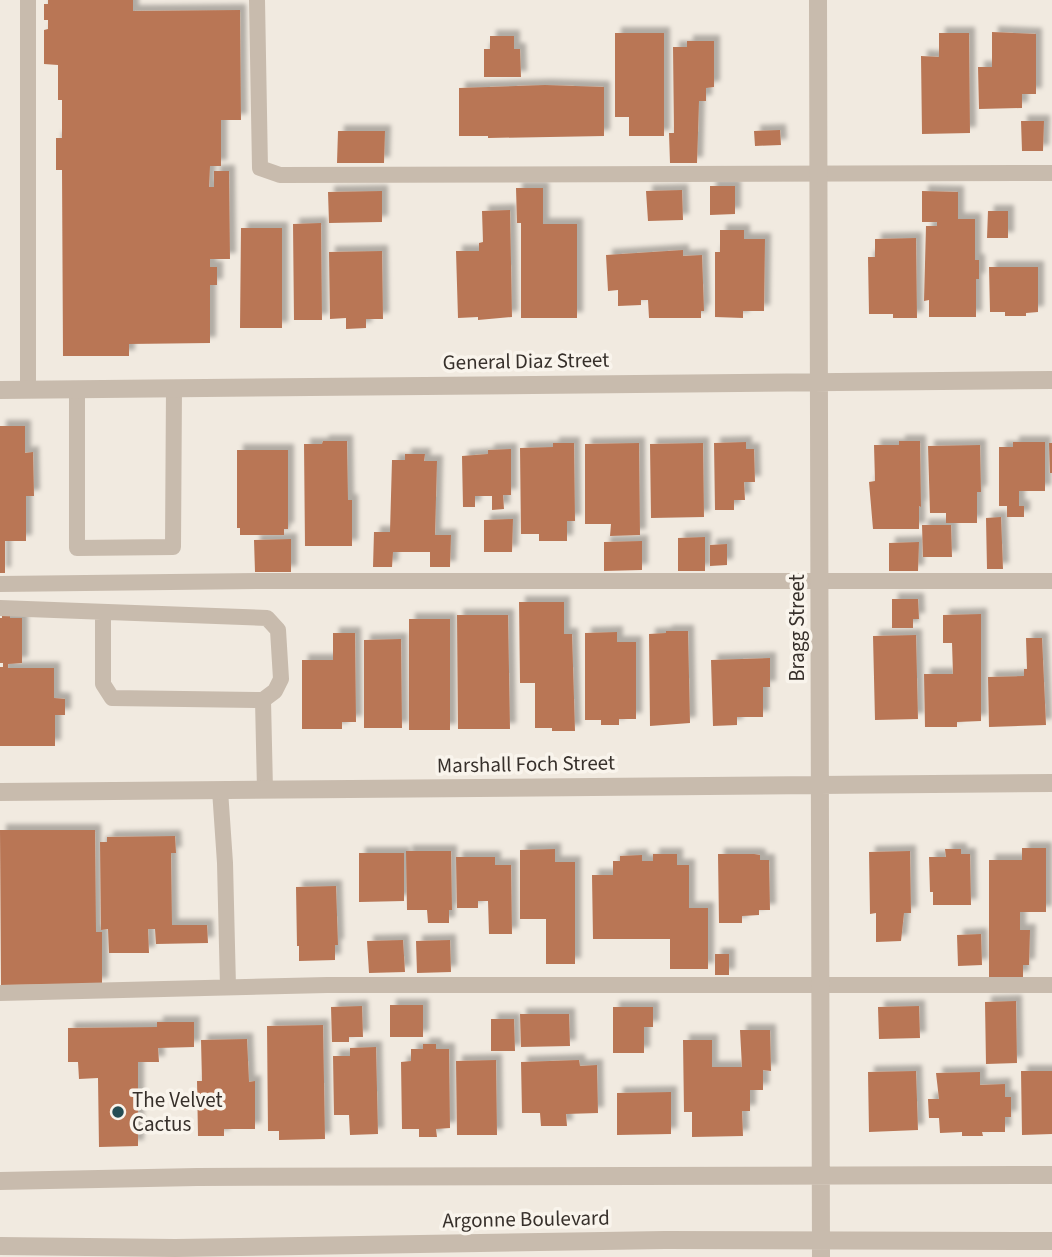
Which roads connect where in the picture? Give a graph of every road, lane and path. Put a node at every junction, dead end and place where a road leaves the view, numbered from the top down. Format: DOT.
graph roads {
  1 [pos="28,0"];
  2 [pos="257,0"];
  3 [pos="818,0"];
  4 [pos="1052,173"];
  5 [pos="819,174"];
  6 [pos="1052,380"];
  7 [pos="820,381"];
  8 [pos="174,388"];
  9 [pos="28,389"];
  10 [pos="77,389"];
  11 [pos="0,390"];
  12 [pos="1052,580"];
  13 [pos="820,582"];
  14 [pos="0,584"];
  15 [pos="0,608"];
  16 [pos="103,611"];
  17 [pos="263,700"];
  18 [pos="1052,783"];
  19 [pos="820,784"];
  20 [pos="220,790"];
  21 [pos="265,790"];
  22 [pos="0,792"];
  23 [pos="1052,985"];
  24 [pos="821,986"];
  25 [pos="229,988"];
  26 [pos="0,993"];
  27 [pos="1052,1175"];
  28 [pos="821,1177"];
  29 [pos="0,1181"];
  30 [pos="1052,1241"];
  31 [pos="0,1246"];
  32 [pos="821,1248"];
  1 -- 9 [label="lane"];
  2 -- 5 [label="lane"];
  3 -- 5 [label="street, Bragg Street"];
  4 -- 5 [label="lane"];
  5 -- 7 [label="street, Bragg Street"];
  6 -- 7 [label="street, General Diaz Street"];
  7 -- 8 [label="street, General Diaz Street"];
  7 -- 13 [label="street, Bragg Street"];
  8 -- 10 [label="street, General Diaz Street"];
  8 -- 10 [label="lane"];
  9 -- 10 [label="street, General Diaz Street"];
  9 -- 11 [label="street, General Diaz Street"];
  12 -- 13 [label="lane"];
  13 -- 14 [label="lane"];
  13 -- 19 [label="street, Bragg Street"];
  15 -- 16 [label="lane"];
  16 -- 17 [label="lane"];
  16 -- 17 [label="lane"];
  17 -- 21 [label="lane"];
  18 -- 19 [label="street, Marshall Foch Street"];
  19 -- 21 [label="street, Marshall Foch Street"];
  19 -- 24 [label="street, Bragg Street"];
  20 -- 21 [label="street, Marshall Foch Street"];
  20 -- 22 [label="street, Marshall Foch Street"];
  20 -- 25 [label="lane"];
  23 -- 24 [label="lane"];
  24 -- 25 [label="lane"];
  24 -- 28 [label="street, Bragg Street"];
  25 -- 26 [label="lane"];
  27 -- 28 [label="street, Argonne Boulevard"];
  28 -- 29 [label="street, Argonne Boulevard"];
  28 -- 32 [label="street, Bragg Street"];
  30 -- 32 [label="street, Argonne Boulevard"];
  31 -- 32 [label="street, Argonne Boulevard"];
}
